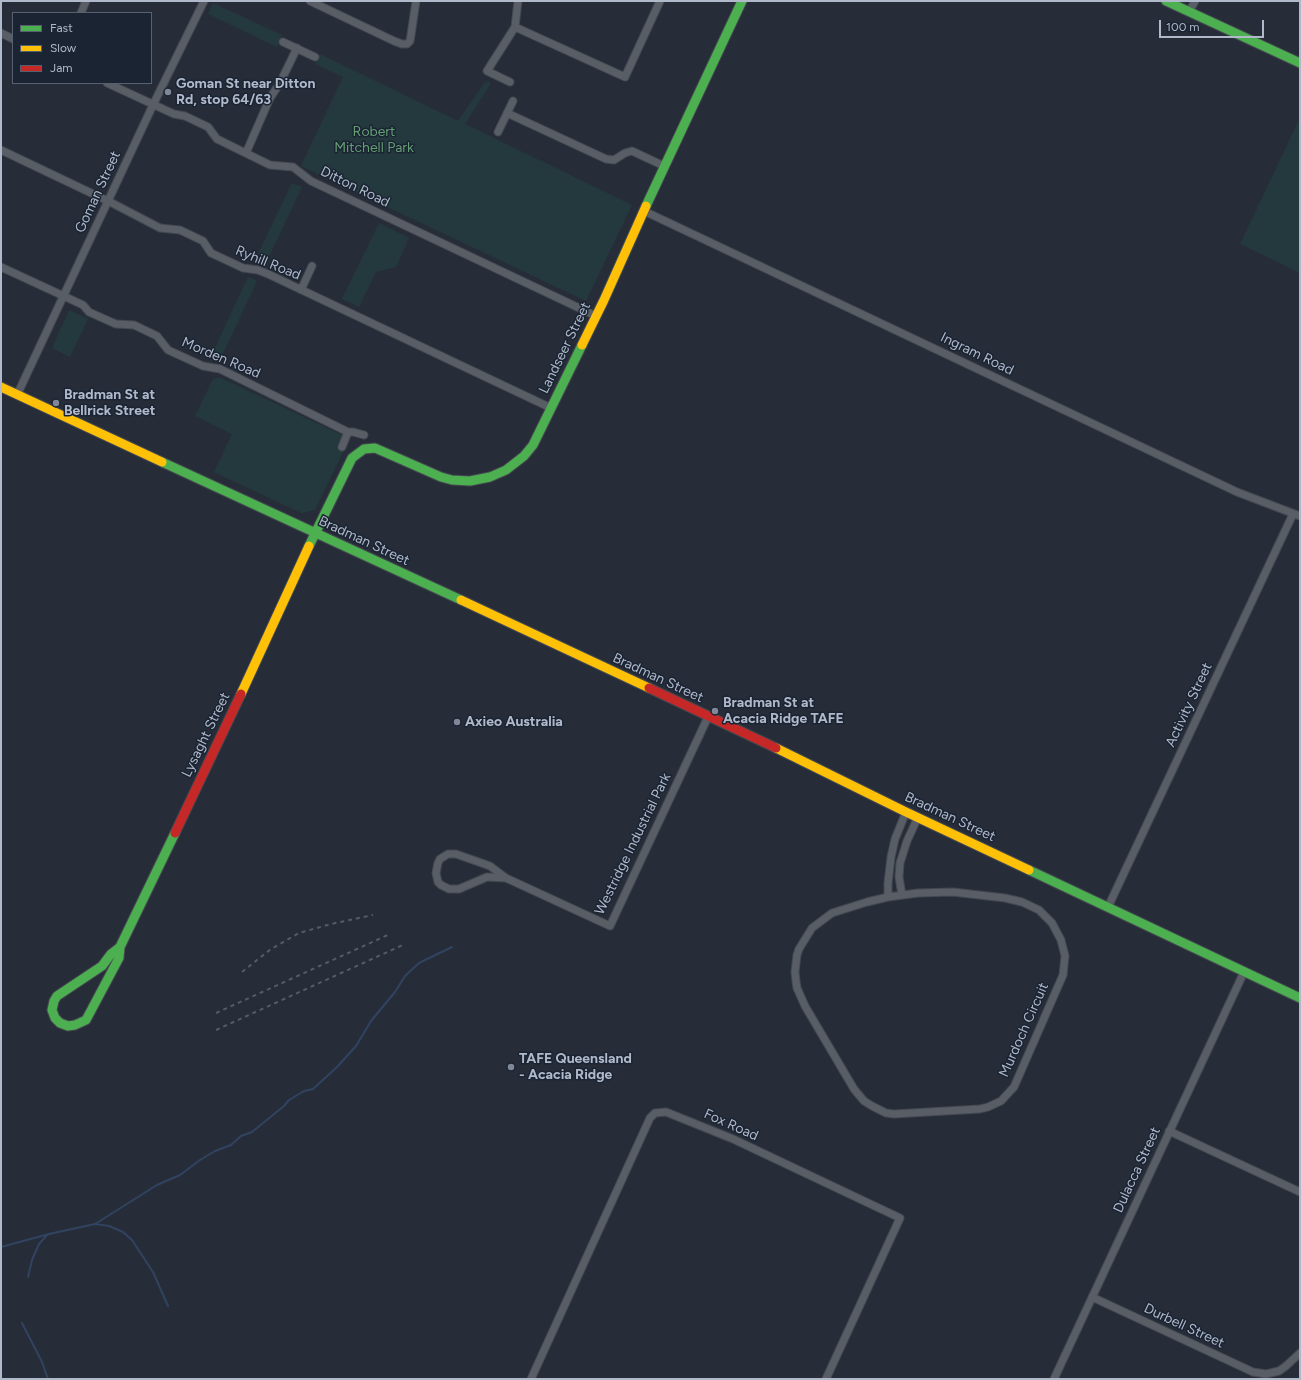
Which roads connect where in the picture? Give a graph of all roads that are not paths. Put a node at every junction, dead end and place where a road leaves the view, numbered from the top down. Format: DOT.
graph roads {
  1 [pos="86,1"];
  2 [pos="204,1"];
  3 [pos="310,1"];
  4 [pos="416,1"];
  5 [pos="518,1"];
  6 [pos="660,1"];
  7 [pos="1166,1"];
  8 [pos="1195,1"];
  9 [pos="738,2"];
  10 [pos="80,12"];
  11 [pos="1189,12"];
  12 [pos="515,27"];
  13 [pos="1,33"];
  14 [pos="12,38"];
  15 [pos="283,42"];
  16 [pos="297,48"];
  17 [pos="314,57"];
  18 [pos="1300,63"];
  19 [pos="510,82"];
  20 [pos="109,84"];
  21 [pos="513,101"];
  22 [pos="153,105"];
  23 [pos="507,113"];
  24 [pos="498,132"];
  25 [pos="1,150"];
  26 [pos="246,153"];
  27 [pos="664,166"];
  28 [pos="109,201"];
  29 [pos="644,211"];
  30 [pos="312,266"];
  31 [pos="1,267"];
  32 [pos="301,290"];
  33 [pos="63,296"];
  34 [pos="596,316"];
  35 [pos="1,387"];
  36 [pos="17,395"];
  37 [pos="551,408"];
  38 [pos="348,432"];
  39 [pos="364,435"];
  40 [pos="342,446"];
  41 [pos="1297,515"];
  42 [pos="316,534"];
  43 [pos="708,718"];
  44 [pos="906,812"];
  45 [pos="918,817"];
  46 [pos="506,878"];
  47 [pos="902,895"];
  48 [pos="888,897"];
  49 [pos="1108,907"];
  50 [pos="120,947"];
  51 [pos="1244,972"];
  52 [pos="1300,998"];
  53 [pos="1170,1131"];
  54 [pos="1300,1192"];
  55 [pos="1092,1298"];
  56 [pos="1300,1353"];
  57 [pos="531,1379"];
  58 [pos="826,1379"];
  59 [pos="1054,1379"];
  1 -- 10 [label="street"];
  2 -- 22 [label="street, Goman Street"];
  3 -- 4 [label="street"];
  5 -- 12 [label="street"];
  6 -- 12 [label="street"];
  7 -- 11 [label="street"];
  8 -- 11 [label="street"];
  9 -- 27 [label="street, Landseer Street"];
  11 -- 18 [label="street"];
  12 -- 19 [label="street"];
  13 -- 14 [label="street"];
  15 -- 16 [label="street"];
  16 -- 17 [label="street"];
  16 -- 26 [label="street"];
  20 -- 22 [label="street, Ditton Road"];
  21 -- 23 [label="street"];
  22 -- 26 [label="street, Ditton Road"];
  22 -- 28 [label="street, Goman Street"];
  23 -- 24 [label="street"];
  23 -- 27 [label="street"];
  25 -- 28 [label="street, Ryhill Road"];
  26 -- 34 [label="street, Ditton Road"];
  27 -- 29 [label="street, Landseer Street"];
  28 -- 32 [label="street, Ryhill Road"];
  28 -- 33 [label="street, Goman Street"];
  29 -- 34 [label="street, Landseer Street"];
  29 -- 41 [label="street, Ingram Road"];
  30 -- 32 [label="street"];
  31 -- 33 [label="street, Morden Road"];
  32 -- 37 [label="street, Ryhill Road"];
  33 -- 36 [label="street, Goman Street"];
  33 -- 38 [label="street, Morden Road"];
  34 -- 37 [label="street, Landseer Street"];
  35 -- 36 [label="street, Bradman Street"];
  36 -- 42 [label="street, Bradman Street"];
  37 -- 42 [label="street, Landseer Street"];
  38 -- 39 [label="street, Morden Road"];
  38 -- 40 [label="street"];
  41 -- 49 [label="street, Activity Street"];
  42 -- 43 [label="street, Bradman Street"];
  42 -- 50 [label="street, Lysaght Street"];
  43 -- 44 [label="street, Bradman Street"];
  43 -- 46 [label="street, Westridge Industrial Park"];
  44 -- 45 [label="street, Bradman Street"];
  44 -- 48 [label="street"];
  45 -- 47 [label="street"];
  45 -- 49 [label="street, Bradman Street"];
  46 -- 46 [label="street, Westridge Industrial Park"];
  47 -- 48 [label="street, Murdoch Circuit"];
  47 -- 48 [label="street, Murdoch Circuit"];
  49 -- 51 [label="street, Bradman Street"];
  50 -- 50 [label="street, Lysaght Street"];
  51 -- 52 [label="street, Bradman Street"];
  51 -- 53 [label="street, Dulacca Street"];
  53 -- 54 [label="street"];
  53 -- 55 [label="street, Dulacca Street"];
  55 -- 56 [label="street, Durbell Street"];
  55 -- 59 [label="street, Dulacca Street"];
  57 -- 58 [label="street, Fox Road"];
}
